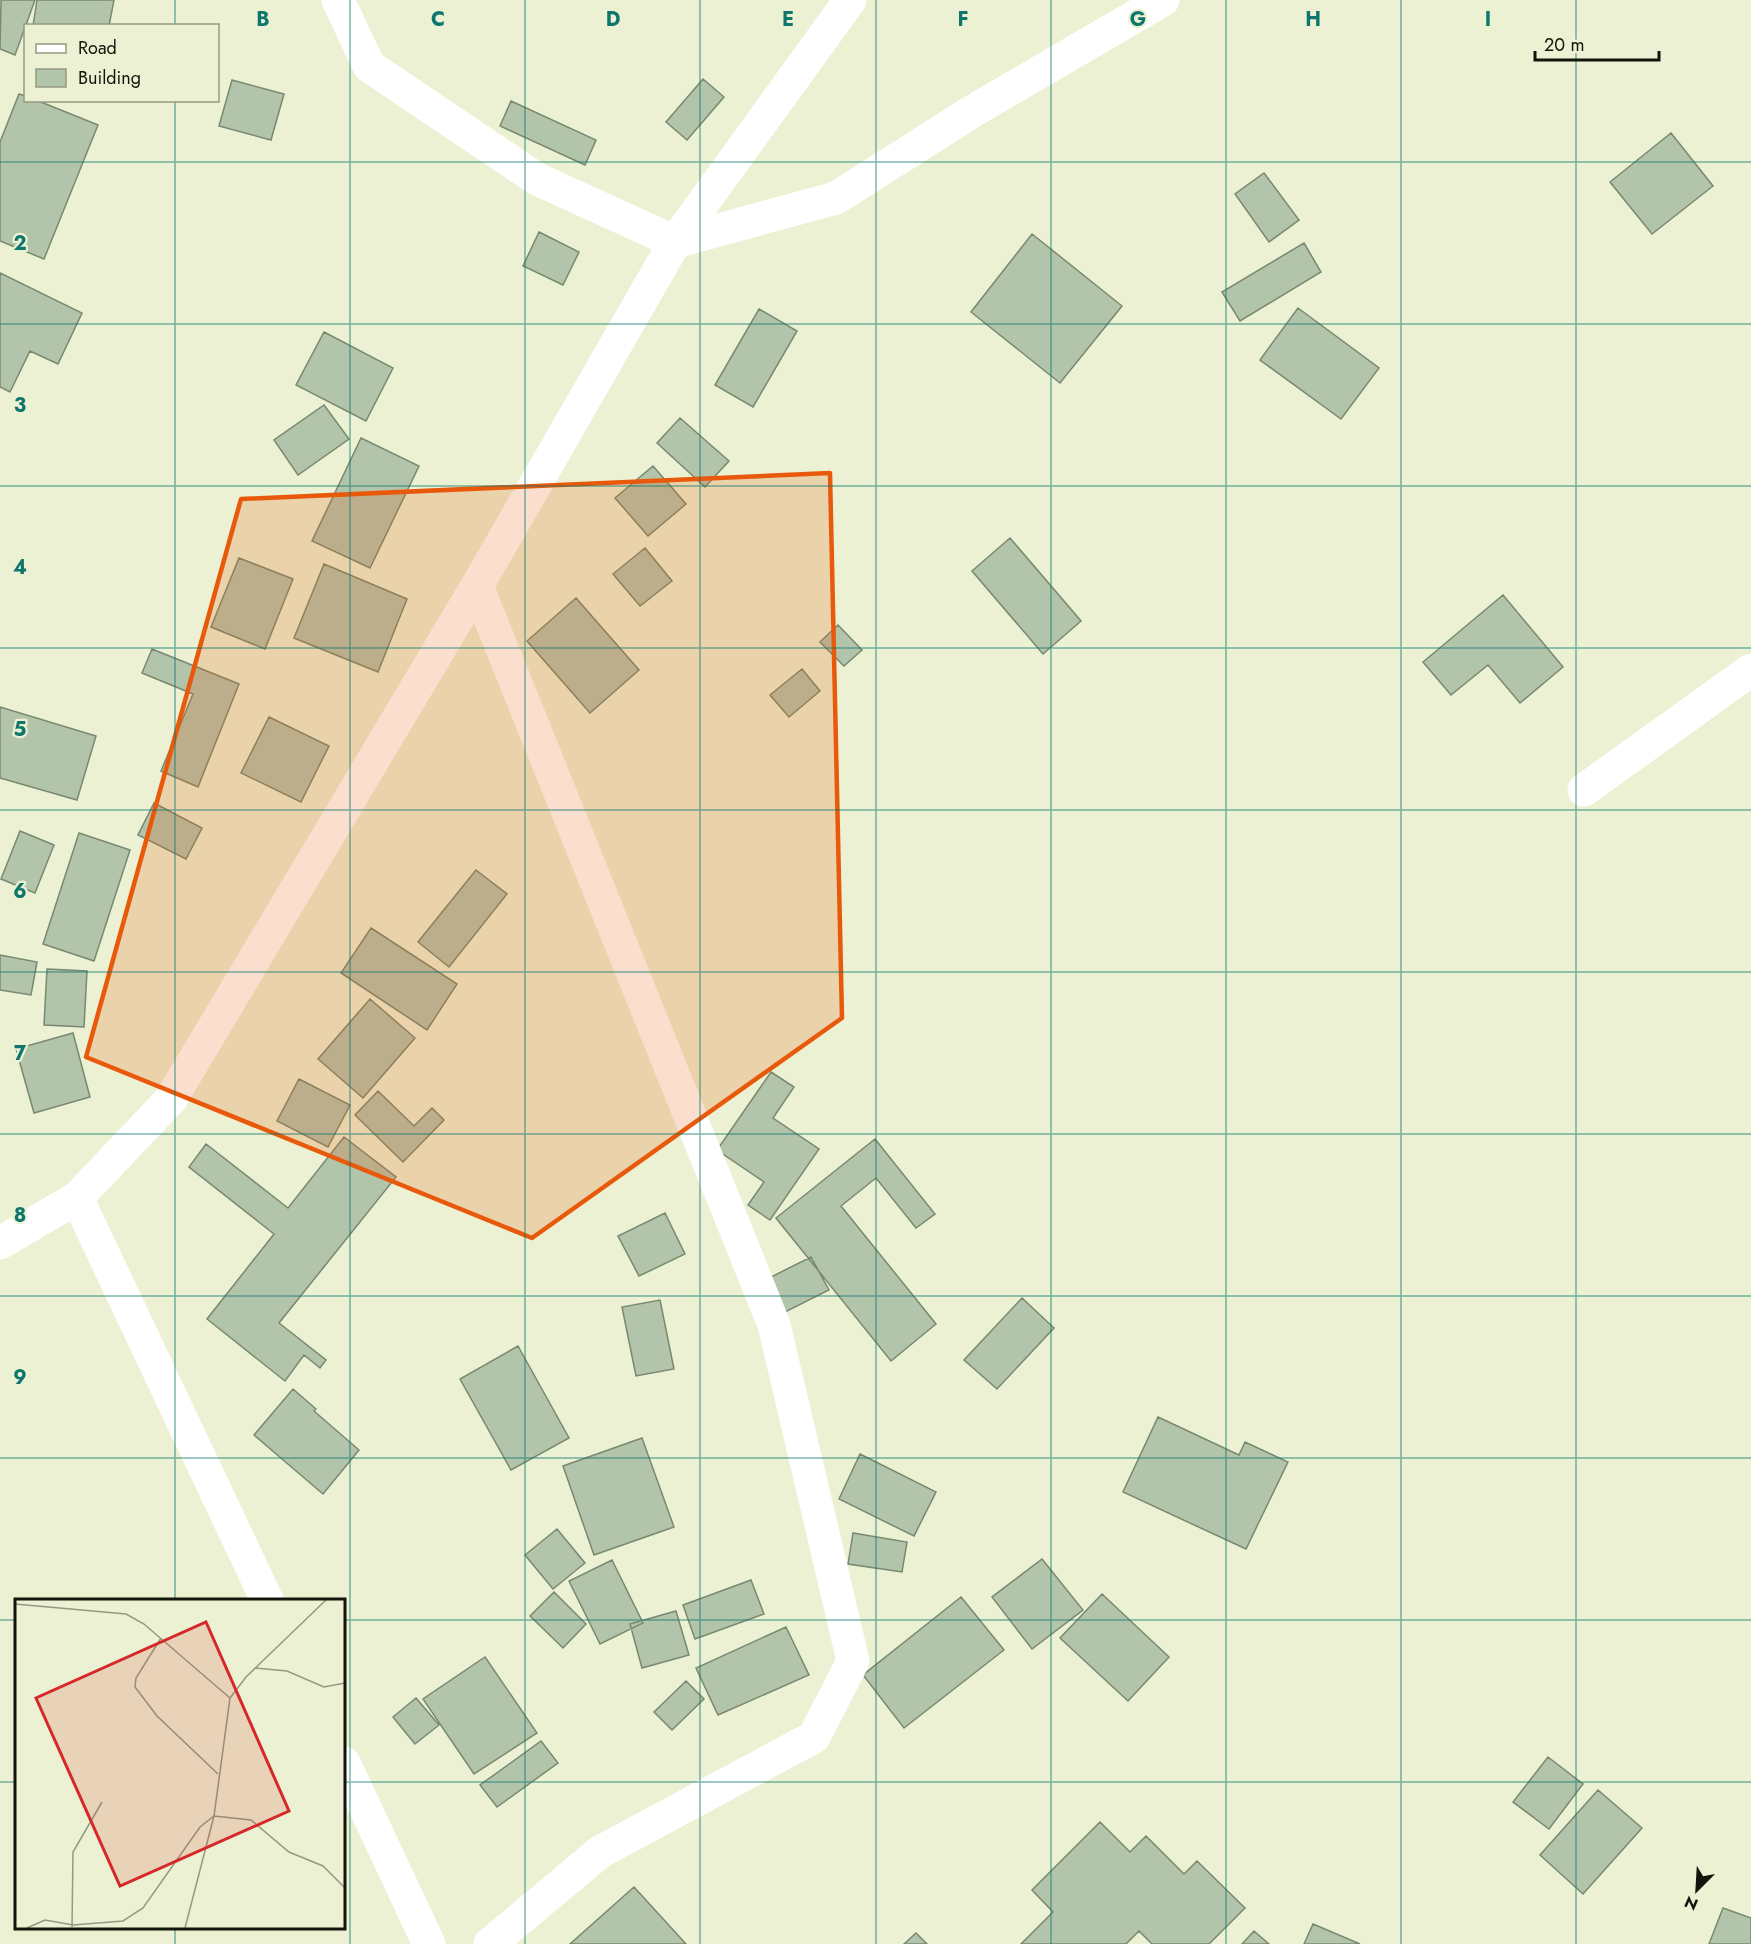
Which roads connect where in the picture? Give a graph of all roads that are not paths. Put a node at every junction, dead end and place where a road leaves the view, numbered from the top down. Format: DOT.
graph roads {
  1 [pos="338,0"];
  2 [pos="850,0"];
  3 [pos="1163,0"];
  4 [pos="675,242"];
  5 [pos="477,586"];
  6 [pos="1751,670"];
  7 [pos="1584,790"];
  8 [pos="77,1198"];
  9 [pos="0,1243"];
  10 [pos="267,1599"];
  11 [pos="345,1765"];
  12 [pos="429,1944"];
  13 [pos="490,1944"];
  1 -- 4 [label="street"];
  2 -- 4 [label="street"];
  3 -- 4 [label="street"];
  4 -- 5 [label="street"];
  5 -- 8 [label="street"];
  5 -- 13 [label="street"];
  6 -- 7 [label="street"];
  8 -- 9 [label="street"];
  8 -- 10 [label="street"];
  11 -- 12 [label="street"];
}
